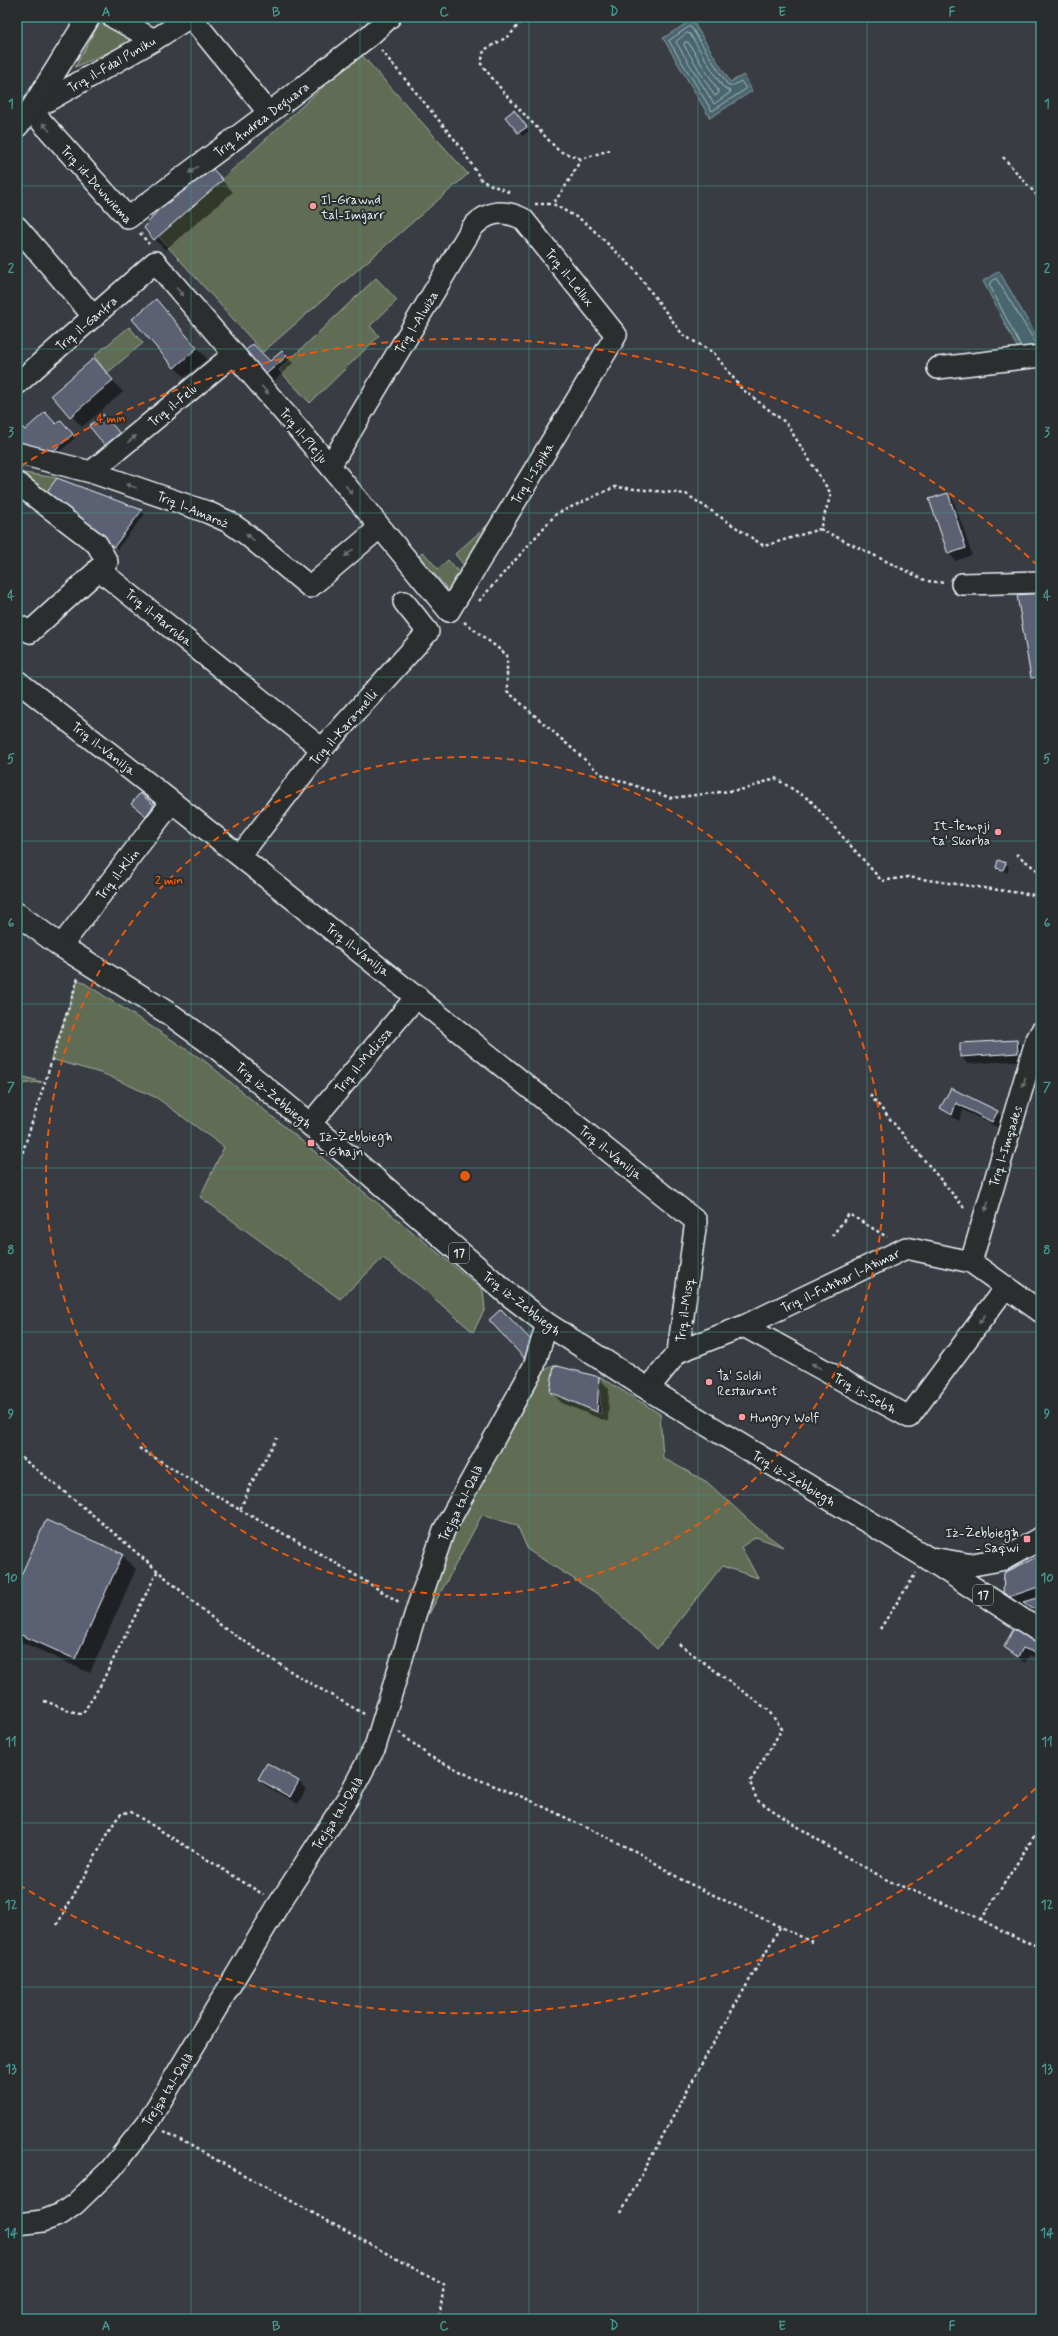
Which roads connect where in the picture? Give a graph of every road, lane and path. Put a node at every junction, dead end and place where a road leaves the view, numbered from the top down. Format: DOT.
graph roads {
  1 [pos="89,17"];
  2 [pos="113,17"];
  3 [pos="190,17"];
  4 [pos="390,17"];
  5 [pos="521,22"];
  6 [pos="369,36"];
  7 [pos="154,40"];
  8 [pos="270,113"];
  9 [pos="24,118"];
  10 [pos="610,150"];
  11 [pos="1003,157"];
  12 [pos="581,159"];
  13 [pos="517,196"];
  14 [pos="1041,200"];
  15 [pos="553,204"];
  16 [pos="527,210"];
  17 [pos="128,218"];
  18 [pos="17,227"];
  19 [pos="155,262"];
  20 [pos="94,317"];
  21 [pos="616,335"];
  22 [pos="234,354"];
  23 [pos="1041,356"];
  24 [pos="938,368"];
  25 [pos="17,384"];
  26 [pos="17,453"];
  27 [pos="330,466"];
  28 [pos="91,472"];
  29 [pos="17,483"];
  30 [pos="379,528"];
  31 [pos="820,529"];
  32 [pos="98,569"];
  33 [pos="1041,582"];
  34 [pos="962,584"];
  35 [pos="404,602"];
  36 [pos="449,611"];
  37 [pos="17,625"];
  38 [pos="27,646"];
  39 [pos="17,658"];
  40 [pos="17,681"];
  41 [pos="322,749"];
  42 [pos="172,802"];
  43 [pos="1016,854"];
  44 [pos="240,856"];
  45 [pos="1041,873"];
  46 [pos="1041,896"];
  47 [pos="17,914"];
  48 [pos="61,946"];
  49 [pos="83,960"];
  50 [pos="417,996"];
  51 [pos="1041,1032"];
  52 [pos="870,1095"];
  53 [pos="310,1124"];
  54 [pos="17,1170"];
  55 [pos="696,1220"];
  56 [pos="980,1227"];
  57 [pos="832,1236"];
  58 [pos="906,1248"];
  59 [pos="971,1262"];
  60 [pos="1005,1288"];
  61 [pos="1041,1312"];
  62 [pos="546,1324"];
  63 [pos="744,1326"];
  64 [pos="678,1352"];
  65 [pos="648,1389"];
  66 [pos="277,1438"];
  67 [pos="139,1448"];
  68 [pos="240,1510"];
  69 [pos="1041,1538"];
  70 [pos="926,1557"];
  71 [pos="1003,1559"];
  72 [pos="158,1570"];
  73 [pos="998,1604"];
  74 [pos="416,1612"];
  75 [pos="880,1629"];
  76 [pos="1041,1632"];
  77 [pos="679,1644"];
  78 [pos="44,1701"];
  79 [pos="1040,1827"];
  80 [pos="279,1904"];
  81 [pos="981,1920"];
  82 [pos="57,1925"];
  83 [pos="780,1927"];
  84 [pos="1041,1947"];
  85 [pos="148,2122"];
  86 [pos="621,2214"];
  87 [pos="17,2224"];
  88 [pos="439,2319"];
  1 -- 9 [label="main road"];
  2 -- 7 [label="street"];
  3 -- 7 [label="street, Triq il-Fdal Puniku"];
  3 -- 8 [label="street"];
  4 -- 6 [label="street, Triq Andrea Deguara"];
  5 -- 12 [label="path"];
  6 -- 8 [label="street, Triq Andrea Deguara"];
  6 -- 13 [label="path"];
  7 -- 9 [label="street, Triq il-Fdal Puniku"];
  8 -- 17 [label="street, Triq Andrea Deguara, one-way"];
  17 -- 9 [label="street, Triq id-Dewwiema, one-way"];
  10 -- 12 [label="path"];
  11 -- 14 [label="path"];
  12 -- 15 [label="path"];
  15 -- 16 [label="path"];
  15 -- 31 [label="path"];
  16 -- 21 [label="street, Triq il-Lellux"];
  16 -- 27 [label="street, Triq l-Alwiża"];
  17 -- 19 [label="path, Triq id-Dewwiema"];
  18 -- 20 [label="street"];
  19 -- 20 [label="street, Triq il-Ganfra"];
  19 -- 22 [label="street, Triq il-Plejju, one-way"];
  20 -- 25 [label="street, Triq il-Ganfra"];
  21 -- 36 [label="street, Triq l-Ispika"];
  22 -- 27 [label="street, Triq il-Plejju, one-way"];
  28 -- 22 [label="street, Triq il-Felu, one-way"];
  23 -- 24 [label="street"];
  26 -- 28 [label="street, Triq l-Amaroż"];
  27 -- 30 [label="street, Triq il-Plejju, one-way"];
  30 -- 28 [label="street, Triq l-Amaroż, one-way"];
  29 -- 32 [label="street"];
  30 -- 36 [label="street, Triq il-Plejju"];
  31 -- 34 [label="path"];
  31 -- 36 [label="path"];
  32 -- 37 [label="street"];
  32 -- 41 [label="street, Triq il-Ħarruba"];
  33 -- 34 [label="street"];
  35 -- 41 [label="street, Triq il-Karamelli"];
  36 -- 46 [label="path"];
  38 -- 39 [label="path"];
  40 -- 42 [label="street, Triq il-Vanilja"];
  41 -- 44 [label="street, Triq il-Karamelli"];
  42 -- 44 [label="street, Triq il-Vanilja"];
  42 -- 48 [label="street, Triq il-Klin"];
  43 -- 45 [label="path"];
  44 -- 50 [label="street, Triq il-Vanilja"];
  47 -- 48 [label="main road, Triq iż-Żebbiegħ / 17"];
  48 -- 49 [label="main road, Triq iż-Żebbiegħ / 17"];
  49 -- 53 [label="main road, Triq iż-Żebbiegħ / 17"];
  49 -- 54 [label="path"];
  50 -- 53 [label="street, Triq il-Melissa"];
  50 -- 55 [label="street, Triq il-Vanilja"];
  51 -- 56 [label="street, Triq l-Imqades, one-way"];
  52 -- 56 [label="path"];
  53 -- 62 [label="main road, Triq iż-Żebbiegħ / 17"];
  55 -- 64 [label="street, Triq il-Misq"];
  56 -- 59 [label="street, Triq l-Imqades"];
  57 -- 58 [label="path"];
  58 -- 59 [label="street, Triq il-Fuħħar l-Aħmar"];
  58 -- 63 [label="street, Triq il-Fuħħar l-Aħmar"];
  59 -- 60 [label="street, Triq il-Fuħħar l-Aħmar"];
  60 -- 61 [label="street, Triq il-Fuħħar l-Aħmar"];
  60 -- 63 [label="street, Triq is-Sebħ, one-way"];
  62 -- 65 [label="main road, Triq iż-Żebbiegħ / 17"];
  62 -- 74 [label="street, Trejqa tal-Qalà"];
  63 -- 64 [label="street, Triq il-Fuħħar l-Aħmar"];
  64 -- 65 [label="street, Triq il-Misq"];
  65 -- 70 [label="main road, Triq iż-Żebbiegħ / 17"];
  66 -- 68 [label="path"];
  67 -- 68 [label="path"];
  68 -- 74 [label="path"];
  69 -- 71 [label="main road, 17"];
  70 -- 71 [label="main road, 17"];
  70 -- 73 [label="main road, Triq iż-Żebbiegħ / 17"];
  70 -- 75 [label="path"];
  71 -- 73 [label="main road"];
  72 -- 78 [label="path"];
  73 -- 76 [label="main road, Triq iż-Żebbiegħ / 17"];
  74 -- 80 [label="street, Trejqa tal-Qalà"];
  77 -- 81 [label="path"];
  79 -- 81 [label="path"];
  80 -- 82 [label="path"];
  80 -- 85 [label="street, Trejqa tal-Qalà"];
  81 -- 84 [label="path"];
  83 -- 86 [label="path"];
  85 -- 87 [label="street, Trejqa tal-Qalà"];
  85 -- 88 [label="path"];
}
